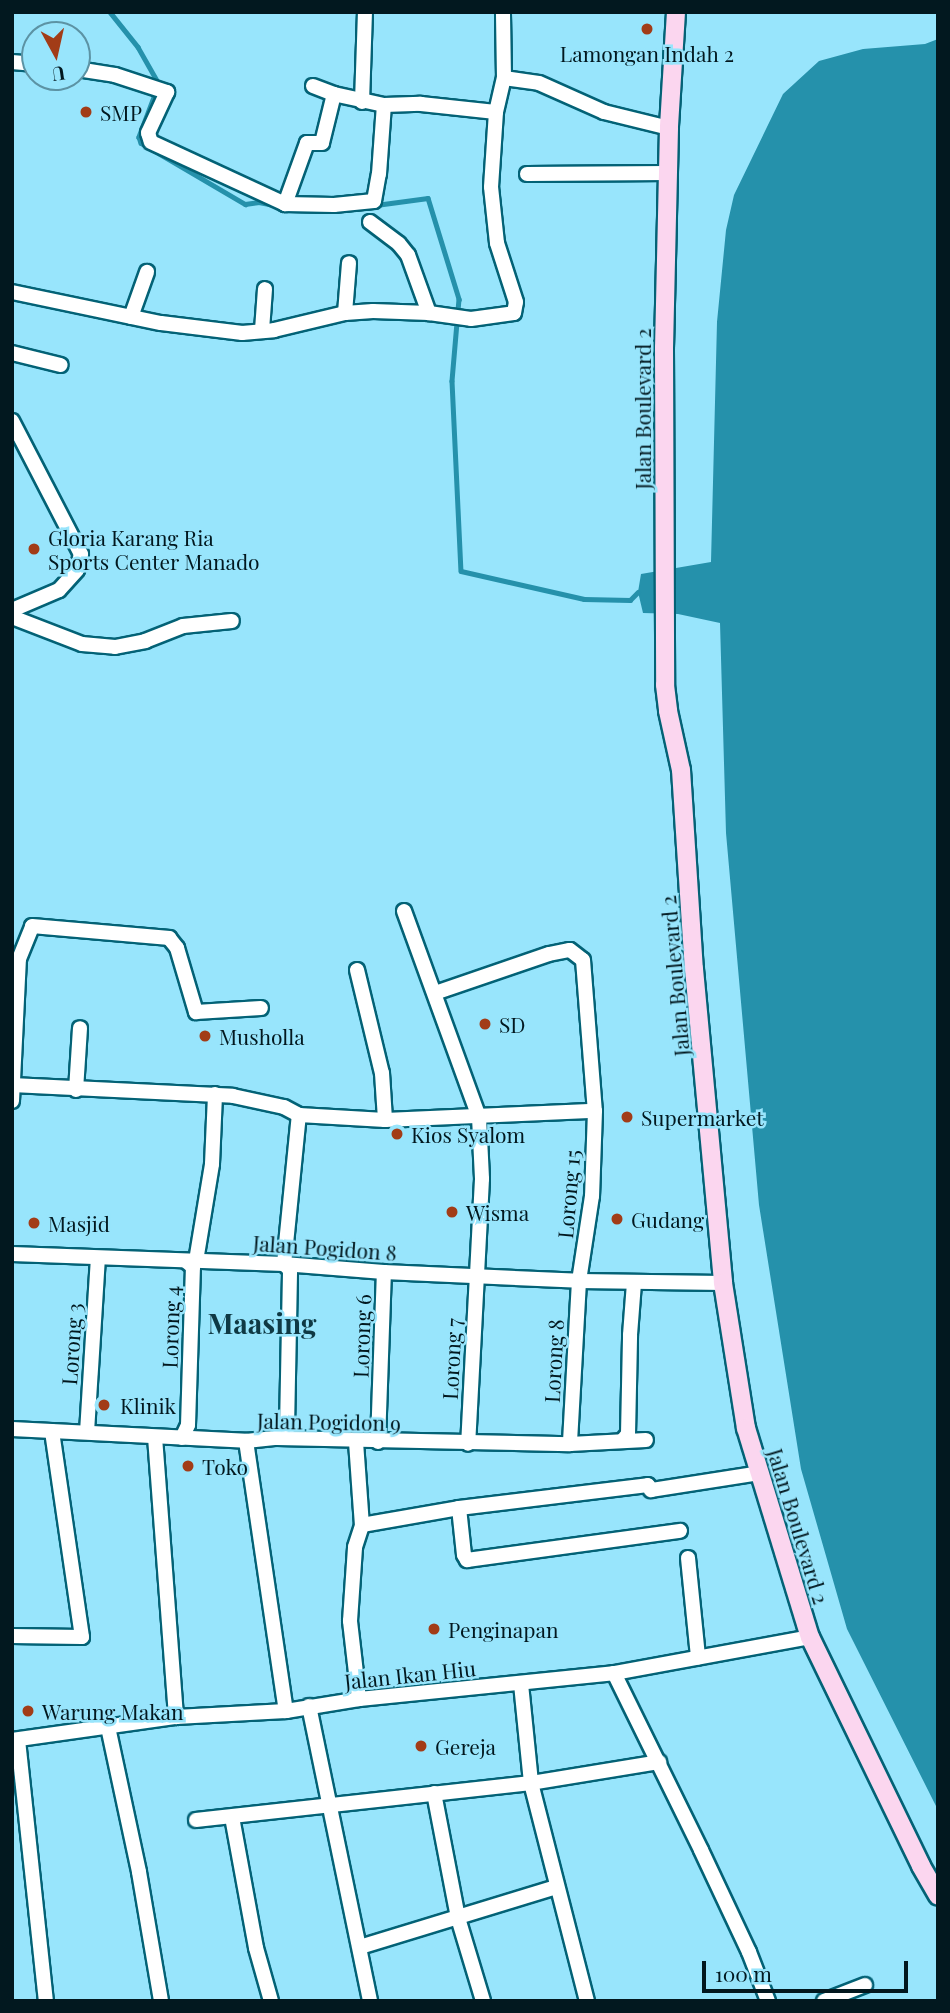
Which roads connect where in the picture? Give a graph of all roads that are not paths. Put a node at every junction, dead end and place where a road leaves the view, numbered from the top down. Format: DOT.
graph roads {
  1 [pos="365,12"];
  2 [pos="503,12"];
  3 [pos="676,12"];
  4 [pos="91,72"];
  5 [pos="504,78"];
  6 [pos="313,86"];
  7 [pos="334,94"];
  8 [pos="362,102"];
  9 [pos="384,105"];
  10 [pos="496,112"];
  11 [pos="669,128"];
  12 [pos="668,173"];
  13 [pos="527,174"];
  14 [pos="285,204"];
  15 [pos="370,222"];
  16 [pos="349,263"];
  17 [pos="147,272"];
  18 [pos="265,289"];
  19 [pos="12,292"];
  20 [pos="345,313"];
  21 [pos="436,315"];
  22 [pos="131,317"];
  23 [pos="262,330"];
  24 [pos="12,353"];
  25 [pos="61,365"];
  26 [pos="12,421"];
  27 [pos="12,610"];
  28 [pos="12,617"];
  29 [pos="232,621"];
  30 [pos="404,911"];
  31 [pos="357,970"];
  32 [pos="435,993"];
  33 [pos="261,1008"];
  34 [pos="80,1028"];
  35 [pos="13,1086"];
  36 [pos="76,1090"];
  37 [pos="215,1094"];
  38 [pos="12,1101"];
  39 [pos="595,1111"];
  40 [pos="299,1115"];
  41 [pos="479,1117"];
  42 [pos="385,1120"];
  43 [pos="12,1254"];
  44 [pos="98,1258"];
  45 [pos="192,1261"];
  46 [pos="284,1264"];
  47 [pos="384,1272"];
  48 [pos="477,1277"];
  49 [pos="579,1281"];
  50 [pos="634,1283"];
  51 [pos="723,1283"];
  52 [pos="12,1430"];
  53 [pos="52,1431"];
  54 [pos="87,1432"];
  55 [pos="155,1437"];
  56 [pos="182,1438"];
  57 [pos="277,1438"];
  58 [pos="646,1440"];
  59 [pos="246,1441"];
  60 [pos="356,1441"];
  61 [pos="622,1441"];
  62 [pos="378,1442"];
  63 [pos="468,1444"];
  64 [pos="570,1444"];
  65 [pos="759,1473"];
  66 [pos="459,1508"];
  67 [pos="362,1525"];
  68 [pos="680,1531"];
  69 [pos="688,1558"];
  70 [pos="12,1636"];
  71 [pos="810,1637"];
  72 [pos="698,1657"];
  73 [pos="614,1673"];
  74 [pos="521,1684"];
  75 [pos="359,1699"];
  76 [pos="309,1706"];
  77 [pos="286,1711"];
  78 [pos="176,1717"];
  79 [pos="108,1727"];
  80 [pos="15,1740"];
  81 [pos="659,1762"];
  82 [pos="531,1783"];
  83 [pos="434,1793"];
  84 [pos="329,1803"];
  85 [pos="232,1817"];
  86 [pos="196,1820"];
  87 [pos="556,1887"];
  88 [pos="938,1895"];
  89 [pos="458,1918"];
  90 [pos="360,1947"];
  91 [pos="865,1985"];
  92 [pos="46,2001"];
  93 [pos="161,2001"];
  94 [pos="271,2001"];
  95 [pos="370,2001"];
  96 [pos="483,2001"];
  97 [pos="587,2001"];
  98 [pos="768,2001"];
  99 [pos="824,2001"];
  1 -- 8 [label="street"];
  2 -- 5 [label="street"];
  3 -- 11 [label="main road, Jalan Boulevard 2"];
  4 -- 14 [label="street"];
  5 -- 10 [label="street"];
  5 -- 11 [label="street"];
  6 -- 7 [label="street"];
  7 -- 8 [label="street"];
  7 -- 14 [label="street"];
  8 -- 9 [label="street"];
  9 -- 10 [label="street"];
  9 -- 14 [label="street"];
  10 -- 21 [label="street"];
  11 -- 12 [label="main road, Jalan Boulevard 2"];
  12 -- 13 [label="street"];
  12 -- 51 [label="main road, Jalan Boulevard 2"];
  15 -- 21 [label="street"];
  16 -- 20 [label="street"];
  17 -- 22 [label="street"];
  18 -- 23 [label="street"];
  19 -- 22 [label="street"];
  20 -- 21 [label="street"];
  20 -- 23 [label="street"];
  22 -- 23 [label="street"];
  24 -- 25 [label="street"];
  26 -- 27 [label="street"];
  28 -- 29 [label="street"];
  30 -- 32 [label="street, Lorong 7"];
  31 -- 42 [label="street"];
  32 -- 39 [label="street, Lorong 15"];
  32 -- 41 [label="street, Lorong 7"];
  33 -- 35 [label="street"];
  34 -- 36 [label="street"];
  35 -- 36 [label="street"];
  35 -- 38 [label="street"];
  36 -- 37 [label="street"];
  37 -- 40 [label="street"];
  37 -- 45 [label="street"];
  39 -- 41 [label="street"];
  39 -- 49 [label="street, Lorong 15"];
  40 -- 42 [label="street"];
  40 -- 46 [label="street"];
  41 -- 42 [label="street"];
  41 -- 48 [label="street, Lorong 7"];
  43 -- 44 [label="street, Jalan Pogidon 8"];
  44 -- 45 [label="street, Jalan Pogidon 8"];
  44 -- 54 [label="street, Lorong 3"];
  45 -- 46 [label="street, Jalan Pogidon 8"];
  45 -- 56 [label="street, Lorong 4"];
  46 -- 47 [label="street, Jalan Pogidon 8"];
  46 -- 57 [label="street"];
  47 -- 48 [label="street, Jalan Pogidon 8"];
  47 -- 62 [label="street, Lorong 6"];
  48 -- 49 [label="street, Jalan Pogidon 8"];
  48 -- 63 [label="street, Lorong 7"];
  49 -- 50 [label="street, Jalan Pogidon 8"];
  49 -- 64 [label="street, Lorong 8"];
  50 -- 51 [label="street, Jalan Pogidon 8"];
  50 -- 61 [label="street"];
  51 -- 65 [label="main road, Jalan Boulevard 2"];
  52 -- 53 [label="street, Jalan Pogidon 9"];
  53 -- 54 [label="street, Jalan Pogidon 9"];
  53 -- 70 [label="street"];
  54 -- 55 [label="street, Jalan Pogidon 9"];
  55 -- 56 [label="street, Jalan Pogidon 9"];
  55 -- 78 [label="street"];
  56 -- 59 [label="street, Jalan Pogidon 9"];
  57 -- 59 [label="street, Jalan Pogidon 9"];
  57 -- 60 [label="street, Jalan Pogidon 9"];
  58 -- 61 [label="street, Jalan Pogidon 9"];
  59 -- 77 [label="street"];
  60 -- 62 [label="street, Jalan Pogidon 9"];
  60 -- 67 [label="street"];
  61 -- 64 [label="street, Jalan Pogidon 9"];
  62 -- 63 [label="street, Jalan Pogidon 9"];
  63 -- 64 [label="street, Jalan Pogidon 9"];
  65 -- 66 [label="street"];
  65 -- 71 [label="main road, Jalan Boulevard 2"];
  66 -- 67 [label="street"];
  66 -- 68 [label="street"];
  67 -- 75 [label="street"];
  69 -- 72 [label="street"];
  71 -- 72 [label="street, Jalan Ikan Hiu"];
  71 -- 88 [label="main road, Jalan Boulevard 2"];
  72 -- 73 [label="street, Jalan Ikan Hiu"];
  73 -- 74 [label="street, Jalan Ikan Hiu"];
  73 -- 81 [label="street"];
  74 -- 75 [label="street, Jalan Ikan Hiu"];
  74 -- 82 [label="street"];
  75 -- 76 [label="street, Jalan Ikan Hiu"];
  76 -- 77 [label="street, Jalan Ikan Hiu"];
  76 -- 84 [label="street"];
  77 -- 78 [label="street, Jalan Ikan Hiu"];
  78 -- 79 [label="street, Jalan Ikan Hiu"];
  79 -- 80 [label="street, Jalan Ikan Hiu"];
  79 -- 93 [label="street"];
  80 -- 92 [label="street"];
  81 -- 82 [label="street"];
  81 -- 98 [label="street"];
  82 -- 83 [label="street"];
  82 -- 87 [label="street"];
  83 -- 84 [label="street"];
  83 -- 89 [label="street"];
  84 -- 85 [label="street"];
  84 -- 90 [label="street"];
  85 -- 86 [label="street"];
  85 -- 94 [label="street"];
  87 -- 89 [label="street"];
  87 -- 97 [label="street"];
  89 -- 90 [label="street"];
  89 -- 96 [label="street"];
  90 -- 95 [label="street"];
  91 -- 99 [label="street"];
}
